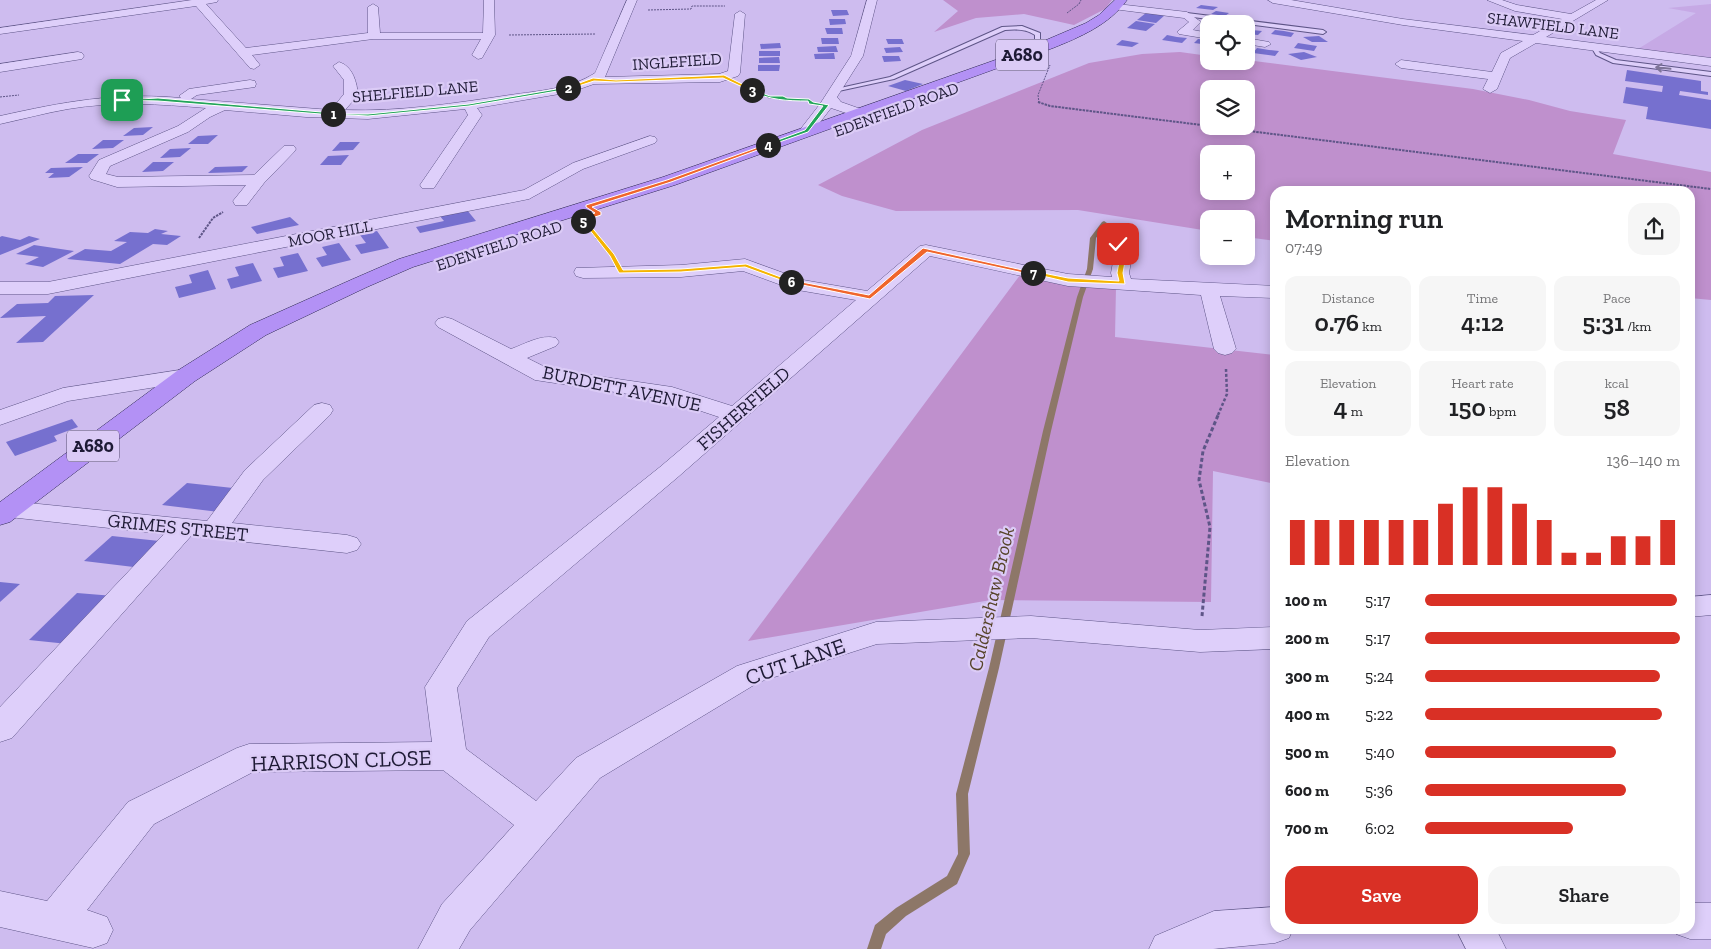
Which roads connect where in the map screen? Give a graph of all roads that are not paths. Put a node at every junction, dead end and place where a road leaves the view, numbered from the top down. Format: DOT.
graph roads {
  1 [pos="213,0"];
  2 [pos="489,0"];
  3 [pos="872,0"];
  4 [pos="1273,0"];
  5 [pos="1492,0"];
  6 [pos="1603,0"];
  7 [pos="197,1"];
  8 [pos="1125,4"];
  9 [pos="630,5"];
  10 [pos="373,7"];
  11 [pos="740,14"];
  12 [pos="1188,15"];
  13 [pos="1572,17"];
  14 [pos="0,31"];
  15 [pos="1323,32"];
  16 [pos="1200,35"];
  17 [pos="373,36"];
  18 [pos="488,36"];
  19 [pos="1534,39"];
  20 [pos="1255,42"];
  21 [pos="1265,44"];
  22 [pos="1592,46"];
  23 [pos="245,52"];
  24 [pos="1037,53"];
  25 [pos="478,55"];
  26 [pos="78,56"];
  27 [pos="1615,62"];
  28 [pos="1711,62"];
  29 [pos="254,64"];
  30 [pos="1401,64"];
  31 [pos="3,65"];
  32 [pos="338,66"];
  33 [pos="1609,68"];
  34 [pos="1711,74"];
  35 [pos="1496,76"];
  36 [pos="593,80"];
  37 [pos="250,84"];
  38 [pos="1490,89"];
  39 [pos="830,97"];
  40 [pos="172,101"];
  41 [pos="469,105"];
  42 [pos="222,106"];
  43 [pos="335,114"];
  44 [pos="866,115"];
  45 [pos="0,120"];
  46 [pos="806,131"];
  47 [pos="650,140"];
  48 [pos="289,149"];
  49 [pos="258,180"];
  50 [pos="428,185"];
  51 [pos="241,201"];
  52 [pos="590,213"];
  53 [pos="1128,247"];
  54 [pos="583,272"];
  55 [pos="1123,283"];
  56 [pos="0,288"];
  57 [pos="1209,290"];
  58 [pos="1270,292"];
  59 [pos="870,298"];
  60 [pos="445,323"];
  61 [pos="549,342"];
  62 [pos="1225,349"];
  63 [pos="510,357"];
  64 [pos="186,376"];
  65 [pos="322,410"];
  66 [pos="736,415"];
  67 [pos="0,418"];
  68 [pos="5,512"];
  69 [pos="184,528"];
  70 [pos="213,531"];
  71 [pos="347,544"];
  72 [pos="1711,605"];
  73 [pos="1695,607"];
  74 [pos="1270,638"];
  75 [pos="0,729"];
  76 [pos="450,756"];
  77 [pos="538,823"];
  78 [pos="0,909"];
  79 [pos="1695,920"];
  80 [pos="55,921"];
  81 [pos="1711,921"];
  82 [pos="1270,925"];
  83 [pos="93,930"];
  84 [pos="1478,934"];
  85 [pos="438,949"];
  86 [pos="1169,949"];
  87 [pos="1486,949"];
  1 -- 7 [label="street"];
  2 -- 18 [label="street"];
  3 -- 39 [label="street"];
  4 -- 19 [label="street, SHAWFIELD LANE"];
  5 -- 13 [label="street"];
  6 -- 13 [label="street"];
  7 -- 14 [label="street"];
  7 -- 23 [label="street"];
  8 -- 12 [label="street"];
  8 -- 24 [label="main road, EDENFIELD ROAD / A680"];
  9 -- 36 [label="street"];
  10 -- 17 [label="street"];
  11 -- 36 [label="street, INGLEFIELD"];
  12 -- 15 [label="lane"];
  12 -- 16 [label="street"];
  13 -- 19 [label="street"];
  17 -- 18 [label="street"];
  17 -- 23 [label="street"];
  18 -- 25 [label="street"];
  19 -- 22 [label="street, SHAWFIELD LANE"];
  19 -- 35 [label="street"];
  20 -- 21 [label="street"];
  22 -- 27 [label="lane"];
  22 -- 28 [label="street, SHAWFIELD LANE"];
  23 -- 29 [label="street"];
  24 -- 39 [label="lane"];
  24 -- 44 [label="main road, EDENFIELD ROAD / A680"];
  26 -- 31 [label="street"];
  27 -- 33 [label="lane"];
  34 -- 27 [label="lane, one-way"];
  30 -- 35 [label="street"];
  32 -- 43 [label="street"];
  35 -- 38 [label="street"];
  36 -- 41 [label="street, SHELFIELD LANE"];
  37 -- 40 [label="street"];
  39 -- 44 [label="street"];
  39 -- 46 [label="street"];
  40 -- 42 [label="street, SHELFIELD LANE"];
  40 -- 45 [label="street, SHELFIELD LANE"];
  41 -- 43 [label="street, SHELFIELD LANE"];
  41 -- 50 [label="street"];
  42 -- 43 [label="street, SHELFIELD LANE"];
  42 -- 49 [label="street"];
  44 -- 46 [label="main road, EDENFIELD ROAD / A680"];
  44 -- 52 [label="main road, EDENFIELD ROAD / A680"];
  46 -- 52 [label="main road, EDENFIELD ROAD / A680"];
  47 -- 56 [label="street, MOOR HILL"];
  48 -- 49 [label="street"];
  49 -- 51 [label="street"];
  52 -- 64 [label="main road, EDENFIELD ROAD / A680"];
  53 -- 55 [label="street"];
  54 -- 59 [label="street"];
  55 -- 57 [label="street, FISHERFIELD"];
  55 -- 59 [label="street, FISHERFIELD"];
  57 -- 58 [label="street, FISHERFIELD"];
  57 -- 62 [label="street"];
  59 -- 66 [label="street, FISHERFIELD"];
  60 -- 63 [label="street, BURDETT AVENUE"];
  61 -- 63 [label="street, BURDETT AVENUE"];
  63 -- 66 [label="street, BURDETT AVENUE"];
  64 -- 67 [label="street"];
  64 -- 68 [label="main road, EDENFIELD ROAD / A680"];
  65 -- 70 [label="street"];
  66 -- 76 [label="street, FISHERFIELD"];
  68 -- 69 [label="street, GRIMES STREET"];
  69 -- 70 [label="street, GRIMES STREET"];
  69 -- 75 [label="street"];
  70 -- 71 [label="street, GRIMES STREET"];
  72 -- 73 [label="street"];
  74 -- 77 [label="street, CUT LANE"];
  76 -- 77 [label="street"];
  76 -- 80 [label="street, HARRISON CLOSE"];
  77 -- 85 [label="street, CUT LANE"];
  78 -- 80 [label="street"];
  79 -- 81 [label="street"];
  80 -- 83 [label="street"];
  82 -- 86 [label="street"];
  84 -- 87 [label="street"];
}
